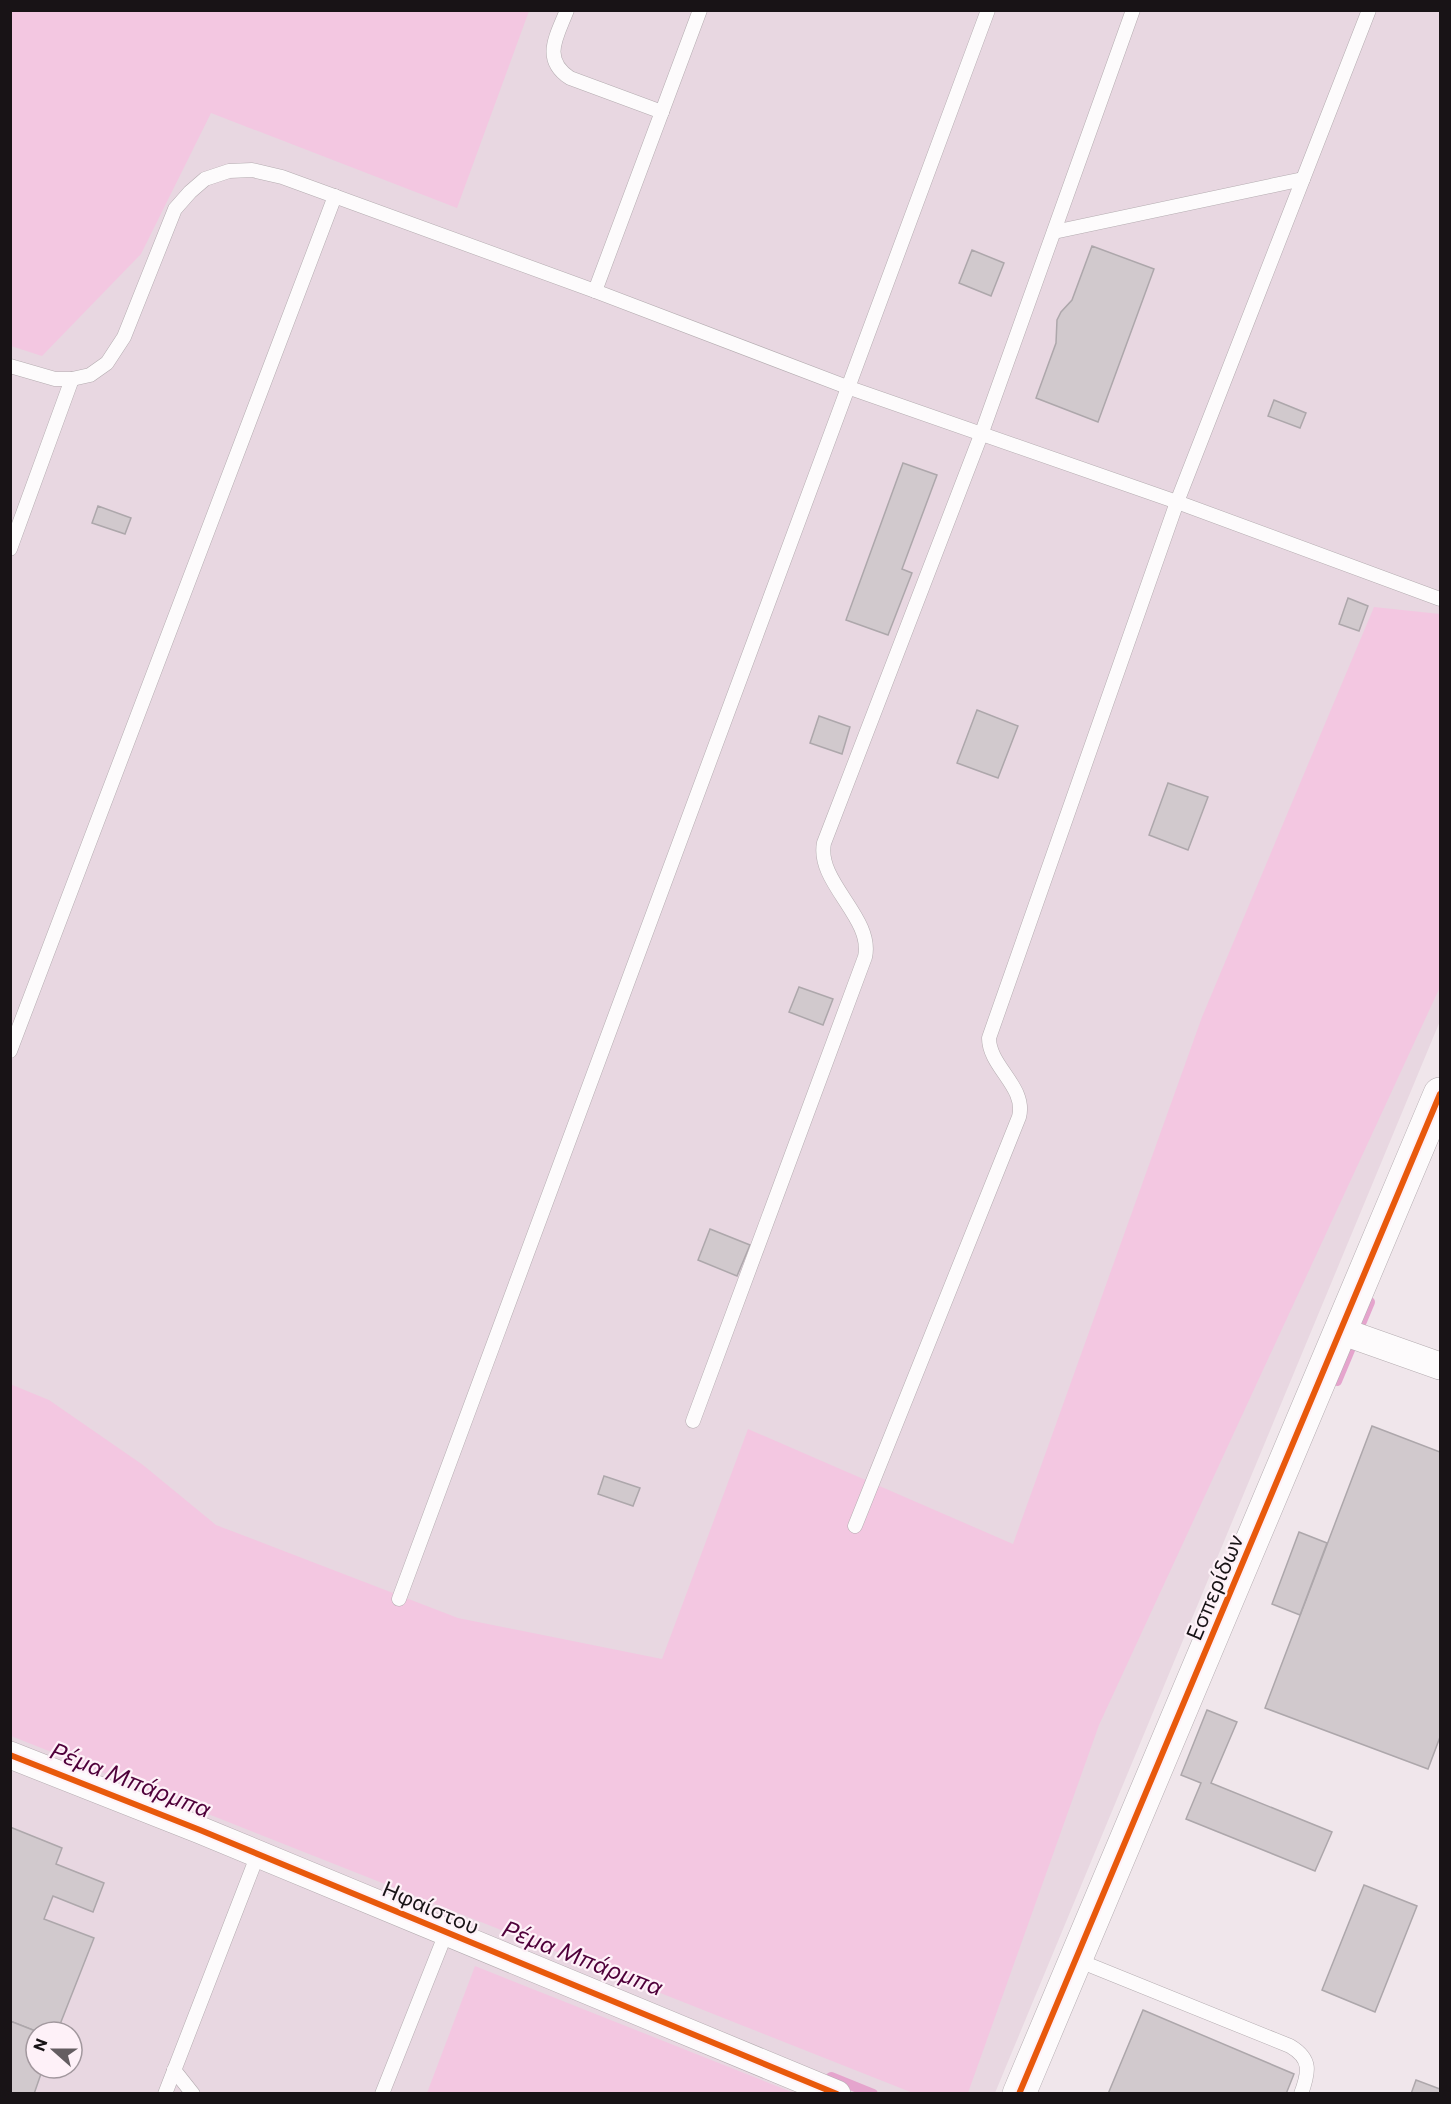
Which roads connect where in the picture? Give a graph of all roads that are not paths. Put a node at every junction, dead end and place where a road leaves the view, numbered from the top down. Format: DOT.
graph roads {
  1 [pos="567,10"];
  2 [pos="699,10"];
  3 [pos="988,10"];
  4 [pos="1133,10"];
  5 [pos="1369,10"];
  6 [pos="662,112"];
  7 [pos="1303,179"];
  8 [pos="335,196"];
  9 [pos="1054,232"];
  10 [pos="595,291"];
  11 [pos="10,366"];
  12 [pos="72,379"];
  13 [pos="847,387"];
  14 [pos="981,435"];
  15 [pos="1177,502"];
  16 [pos="10,549"];
  17 [pos="1440,599"];
  18 [pos="10,1051"];
  19 [pos="1440,1094"];
  20 [pos="1341,1331"];
  21 [pos="1440,1366"];
  22 [pos="693,1421"];
  23 [pos="855,1526"];
  24 [pos="399,1599"];
  25 [pos="10,1755"];
  26 [pos="258,1854"];
  27 [pos="446,1933"];
  28 [pos="1077,1960"];
  29 [pos="174,2070"];
  30 [pos="165,2094"];
  31 [pos="193,2094"];
  32 [pos="382,2094"];
  33 [pos="837,2094"];
  34 [pos="1019,2094"];
  35 [pos="1301,2094"];
  1 -- 6 [label="lane"];
  2 -- 6 [label="lane"];
  3 -- 13 [label="lane"];
  4 -- 9 [label="lane"];
  5 -- 7 [label="lane"];
  6 -- 10 [label="lane"];
  7 -- 9 [label="lane"];
  7 -- 15 [label="lane"];
  8 -- 10 [label="lane"];
  8 -- 12 [label="lane"];
  8 -- 18 [label="lane"];
  9 -- 14 [label="lane"];
  10 -- 13 [label="lane"];
  11 -- 12 [label="lane"];
  12 -- 16 [label="lane"];
  13 -- 14 [label="lane"];
  13 -- 24 [label="lane"];
  14 -- 15 [label="lane"];
  14 -- 22 [label="lane"];
  15 -- 17 [label="lane"];
  15 -- 23 [label="lane"];
  19 -- 20 [label="street, Εσπερίδων"];
  20 -- 21 [label="street"];
  20 -- 28 [label="street, Εσπερίδων"];
  25 -- 26 [label="street, Ηφαίστου"];
  26 -- 27 [label="street, Ηφαίστου"];
  26 -- 29 [label="lane"];
  27 -- 32 [label="lane"];
  27 -- 33 [label="street, Ηφαίστου"];
  28 -- 34 [label="street, Εσπερίδων"];
  28 -- 35 [label="lane"];
  29 -- 30 [label="lane"];
  29 -- 31 [label="lane"];
}
